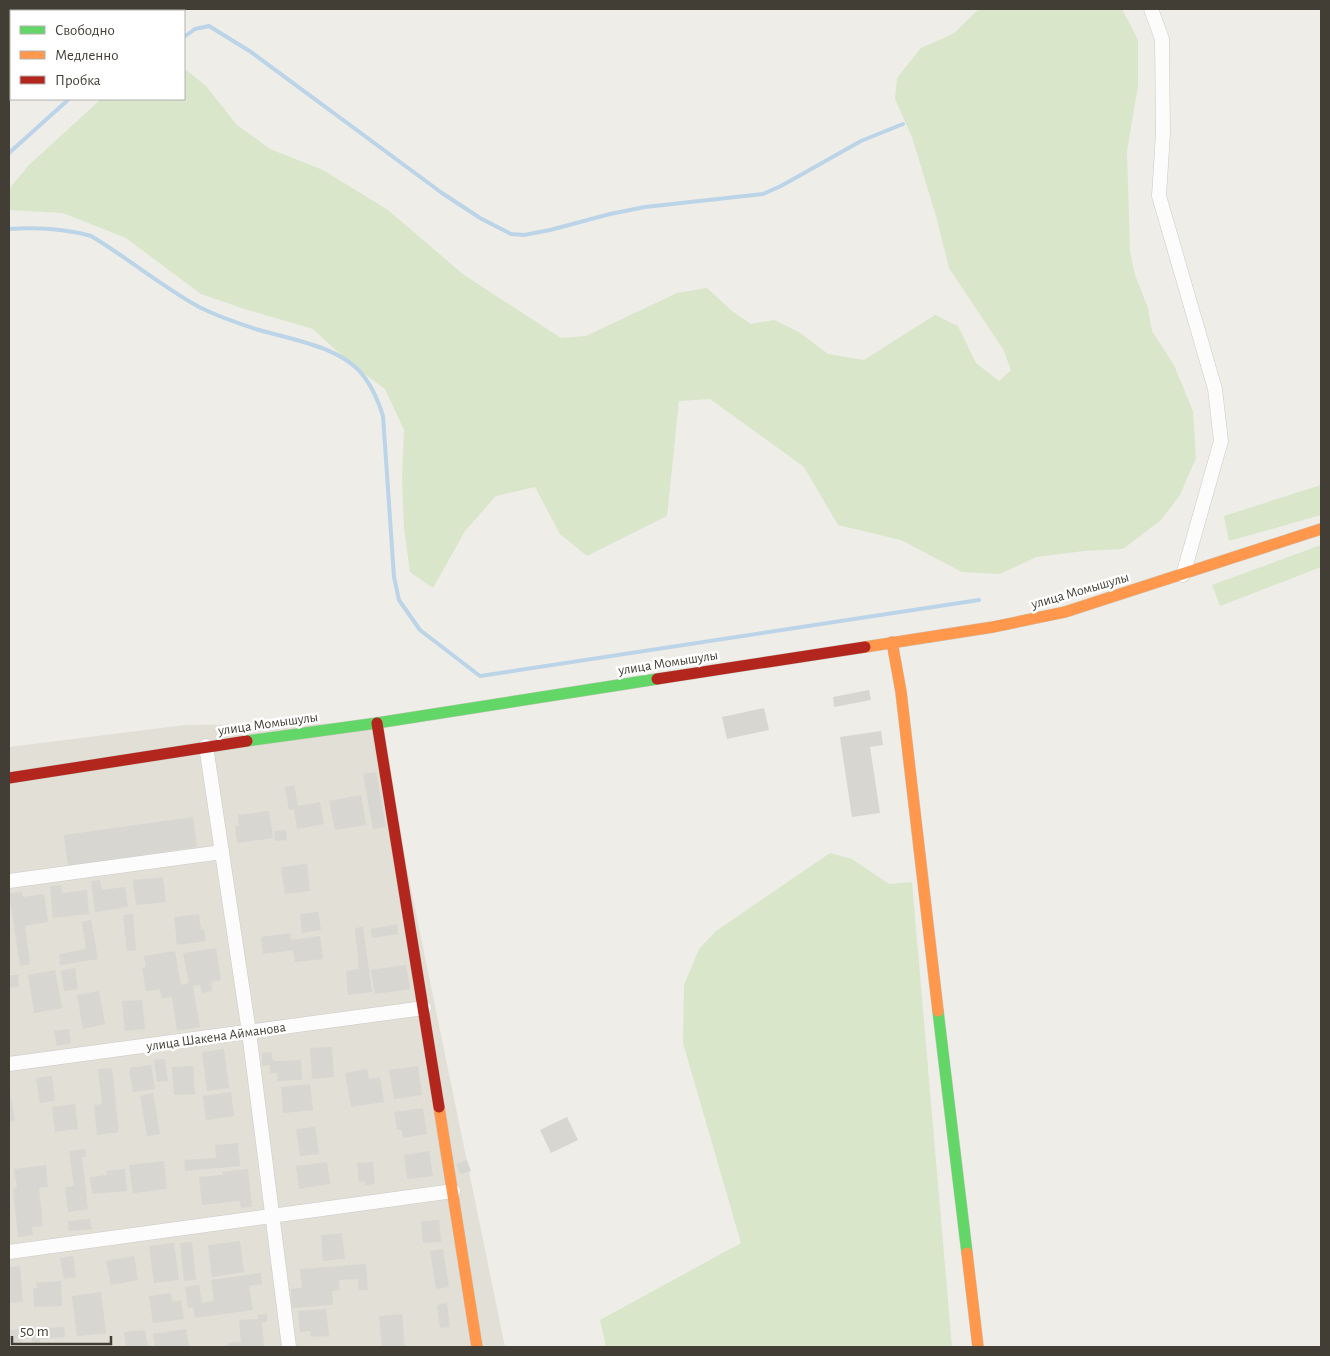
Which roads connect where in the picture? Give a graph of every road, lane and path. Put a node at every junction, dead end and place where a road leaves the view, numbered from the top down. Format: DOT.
graph roads {
  1 [pos="1151,9"];
  2 [pos="1321,529"];
  3 [pos="1183,575"];
  4 [pos="892,642"];
  5 [pos="377,724"];
  6 [pos="206,746"];
  7 [pos="9,778"];
  8 [pos="222,852"];
  9 [pos="9,881"];
  10 [pos="424,1008"];
  11 [pos="249,1032"];
  12 [pos="9,1064"];
  13 [pos="453,1191"];
  14 [pos="271,1216"];
  15 [pos="9,1252"];
  16 [pos="289,1347"];
  17 [pos="477,1347"];
  18 [pos="978,1347"];
  1 -- 3 [label="street"];
  2 -- 3 [label="street, улица Момышулы"];
  3 -- 4 [label="street, улица Момышулы"];
  4 -- 5 [label="street, улица Момышулы"];
  4 -- 18 [label="street"];
  5 -- 6 [label="street, улица Момышулы"];
  5 -- 10 [label="street"];
  6 -- 7 [label="street, улица Момышулы"];
  6 -- 8 [label="street"];
  8 -- 9 [label="street"];
  8 -- 11 [label="street"];
  10 -- 11 [label="street, улица Шакена Айманова"];
  10 -- 13 [label="street"];
  11 -- 12 [label="street, улица Шакена Айманова"];
  11 -- 14 [label="street"];
  13 -- 14 [label="street"];
  13 -- 17 [label="street"];
  14 -- 15 [label="street"];
  14 -- 16 [label="street"];
}
